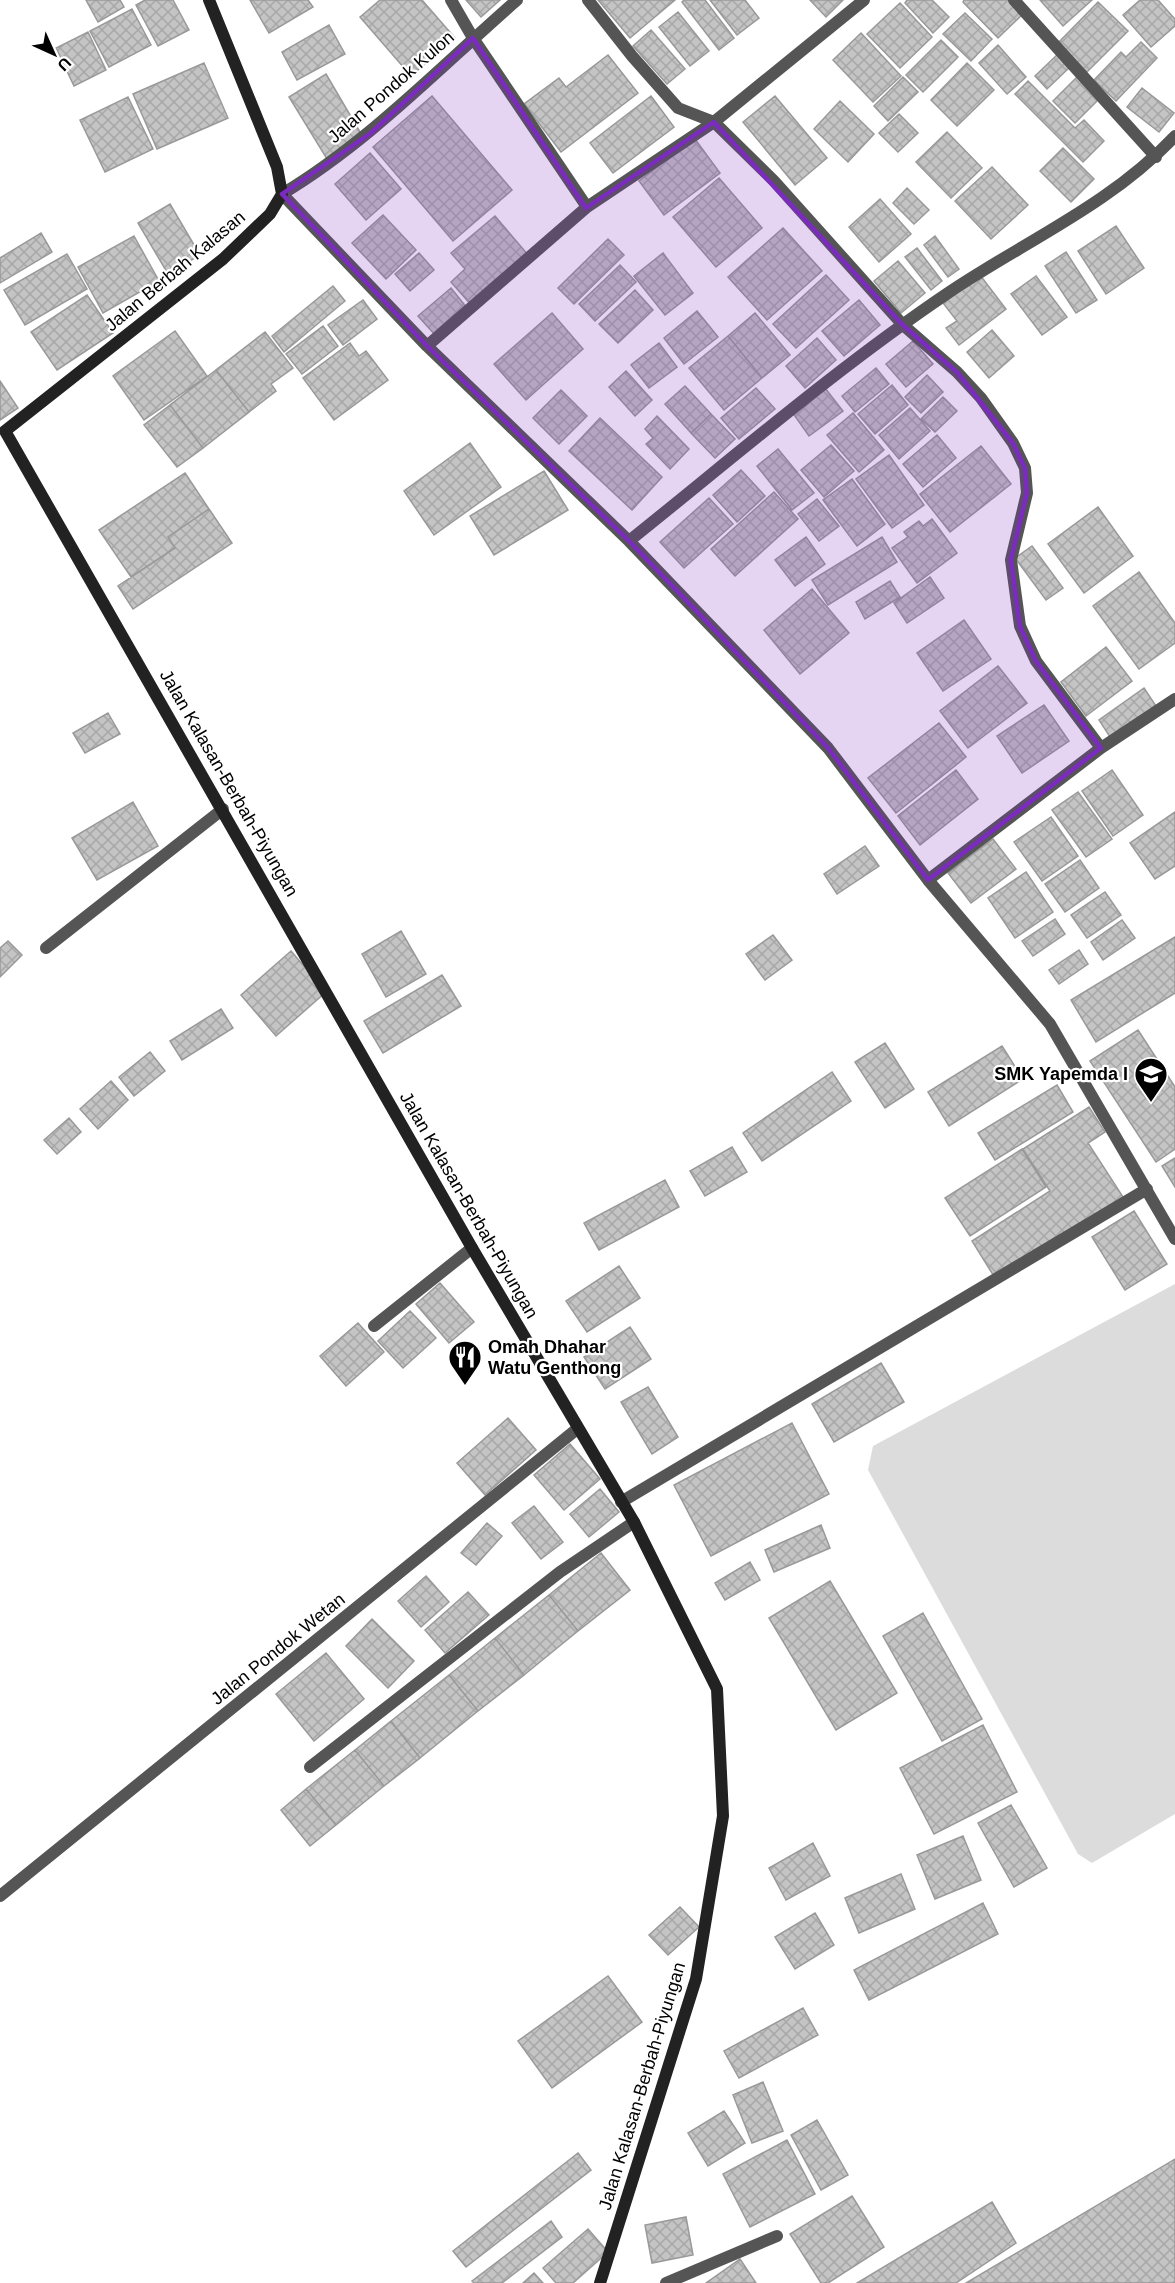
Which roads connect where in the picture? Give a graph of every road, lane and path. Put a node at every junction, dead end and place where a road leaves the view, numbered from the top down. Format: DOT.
graph roads {
  1 [pos="209,0"];
  2 [pos="450,0"];
  3 [pos="517,0"];
  4 [pos="588,0"];
  5 [pos="864,0"];
  6 [pos="1014,0"];
  7 [pos="473,38"];
  8 [pos="714,122"];
  9 [pos="1175,136"];
  10 [pos="1156,157"];
  11 [pos="282,194"];
  12 [pos="587,207"];
  13 [pos="903,325"];
  14 [pos="427,346"];
  15 [pos="3,432"];
  16 [pos="629,541"];
  17 [pos="1175,699"];
  18 [pos="1101,748"];
  19 [pos="223,809"];
  20 [pos="928,880"];
  21 [pos="46,948"];
  22 [pos="1147,1190"];
  23 [pos="1175,1239"];
  24 [pos="472,1248"];
  25 [pos="374,1326"];
  26 [pos="577,1429"];
  27 [pos="621,1502"];
  28 [pos="634,1522"];
  29 [pos="310,1767"];
  30 [pos="0,1896"];
  31 [pos="777,2236"];
  32 [pos="600,2283"];
  33 [pos="666,2283"];
  1 -- 11 [label="street"];
  2 -- 7 [label="street"];
  3 -- 7 [label="street, Jalan Pondok Kulon"];
  4 -- 8 [label="street"];
  5 -- 8 [label="street"];
  6 -- 10 [label="street"];
  7 -- 11 [label="street, Jalan Pondok Kulon"];
  7 -- 12 [label="street"];
  8 -- 12 [label="street"];
  8 -- 13 [label="street"];
  9 -- 10 [label="street"];
  10 -- 13 [label="street"];
  11 -- 14 [label="street"];
  11 -- 15 [label="street, Jalan Berbah Kalasan"];
  12 -- 14 [label="street"];
  13 -- 16 [label="street"];
  13 -- 18 [label="street"];
  14 -- 16 [label="street"];
  15 -- 19 [label="street, Jalan Kalasan-Berbah-Piyungan"];
  16 -- 20 [label="street"];
  17 -- 18 [label="street"];
  18 -- 20 [label="street"];
  19 -- 21 [label="street"];
  19 -- 24 [label="street, Jalan Kalasan-Berbah-Piyungan"];
  20 -- 22 [label="street"];
  22 -- 23 [label="street"];
  22 -- 27 [label="street"];
  24 -- 25 [label="street"];
  24 -- 26 [label="street, Jalan Kalasan-Berbah-Piyungan"];
  26 -- 27 [label="street, Jalan Kalasan-Berbah-Piyungan"];
  26 -- 30 [label="street, Jalan Pondok Wetan"];
  27 -- 28 [label="street, Jalan Kalasan-Berbah-Piyungan"];
  28 -- 29 [label="street"];
  28 -- 32 [label="street, Jalan Kalasan-Berbah-Piyungan"];
  31 -- 33 [label="street"];
}
